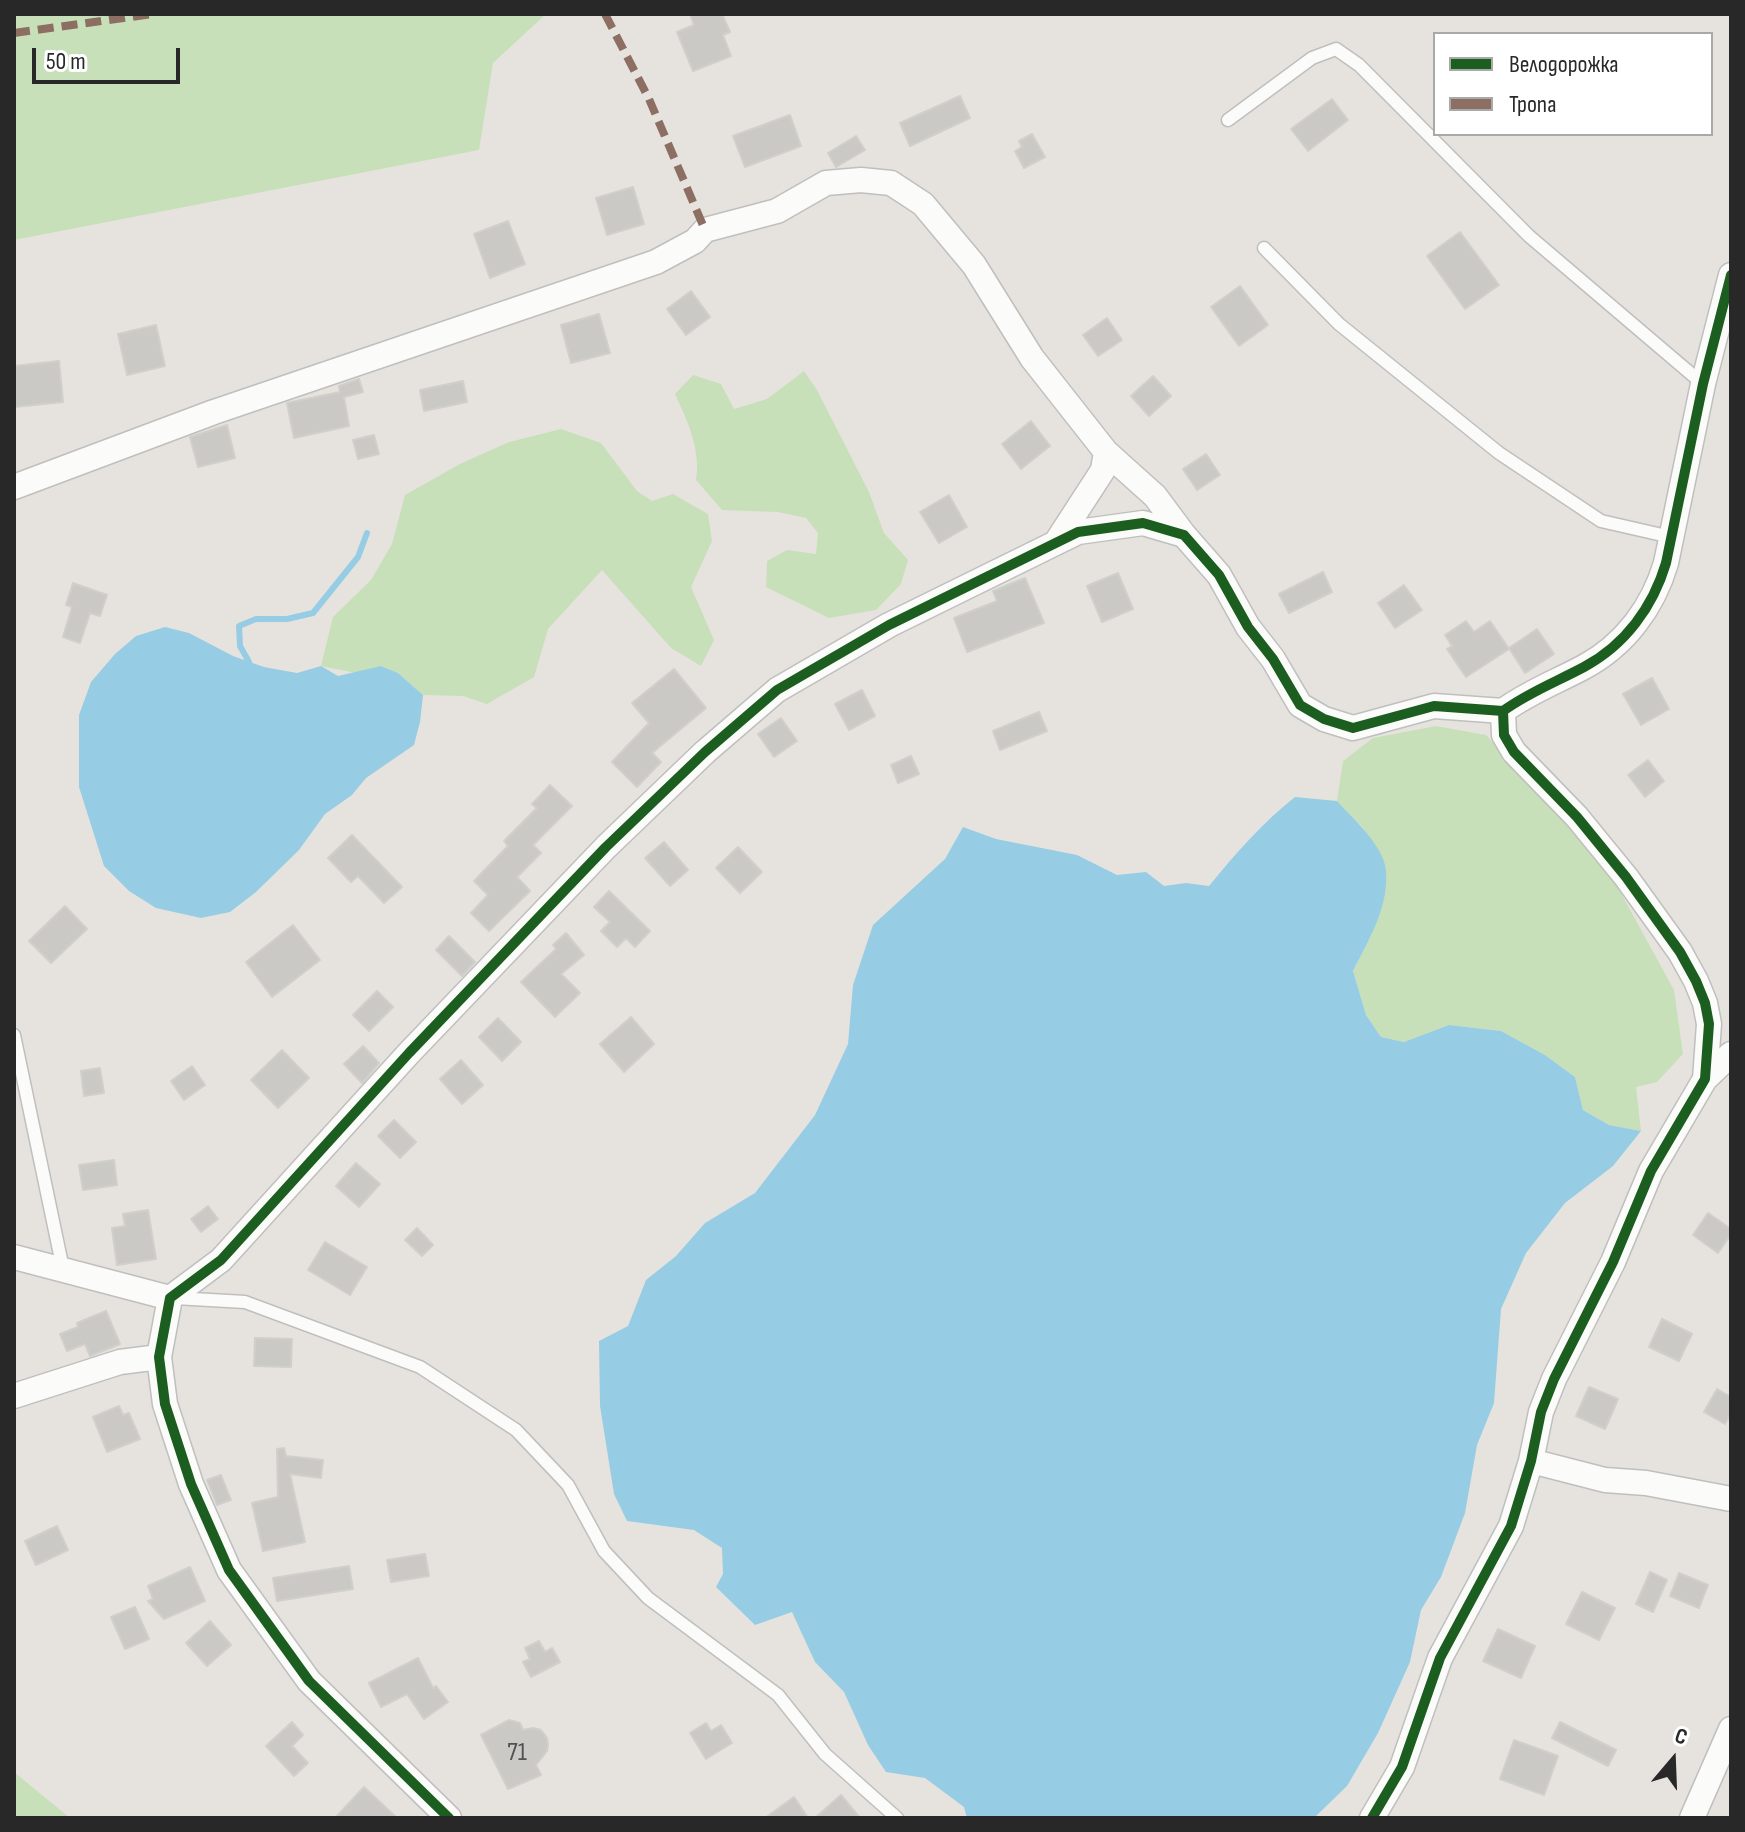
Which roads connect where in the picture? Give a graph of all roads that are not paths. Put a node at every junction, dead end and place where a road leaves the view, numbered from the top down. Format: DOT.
graph roads {
  1 [pos="1228,120"];
  2 [pos="1264,248"];
  3 [pos="1731,275"];
  4 [pos="1703,384"];
  5 [pos="1106,452"];
  6 [pos="14,487"];
  7 [pos="1184,535"];
  8 [pos="1671,537"];
  9 [pos="1057,542"];
  10 [pos="1503,711"];
  11 [pos="1705,1003"];
  12 [pos="1731,1025"];
  13 [pos="14,1035"];
  14 [pos="1731,1054"];
  15 [pos="1705,1079"];
  16 [pos="14,1257"];
  17 [pos="63,1269"];
  18 [pos="170,1298"];
  19 [pos="159,1357"];
  20 [pos="14,1396"];
  21 [pos="1531,1461"];
  22 [pos="1731,1499"];
  23 [pos="1731,1729"];
  24 [pos="449,1818"];
  25 [pos="897,1818"];
  26 [pos="1372,1818"];
  27 [pos="1692,1818"];
  1 -- 4 [label="lane"];
  2 -- 8 [label="lane"];
  3 -- 4 [label="street"];
  4 -- 8 [label="street"];
  5 -- 6 [label="street"];
  5 -- 7 [label="street"];
  5 -- 9 [label="street"];
  7 -- 9 [label="street"];
  7 -- 10 [label="street"];
  8 -- 10 [label="street"];
  9 -- 18 [label="street"];
  10 -- 11 [label="street"];
  11 -- 12 [label="street"];
  11 -- 15 [label="street"];
  13 -- 17 [label="lane"];
  14 -- 15 [label="street"];
  15 -- 21 [label="street"];
  16 -- 17 [label="street"];
  17 -- 18 [label="street"];
  18 -- 19 [label="street"];
  18 -- 25 [label="lane"];
  19 -- 20 [label="street"];
  19 -- 24 [label="street"];
  21 -- 22 [label="street"];
  21 -- 26 [label="street"];
  23 -- 27 [label="street"];
}
